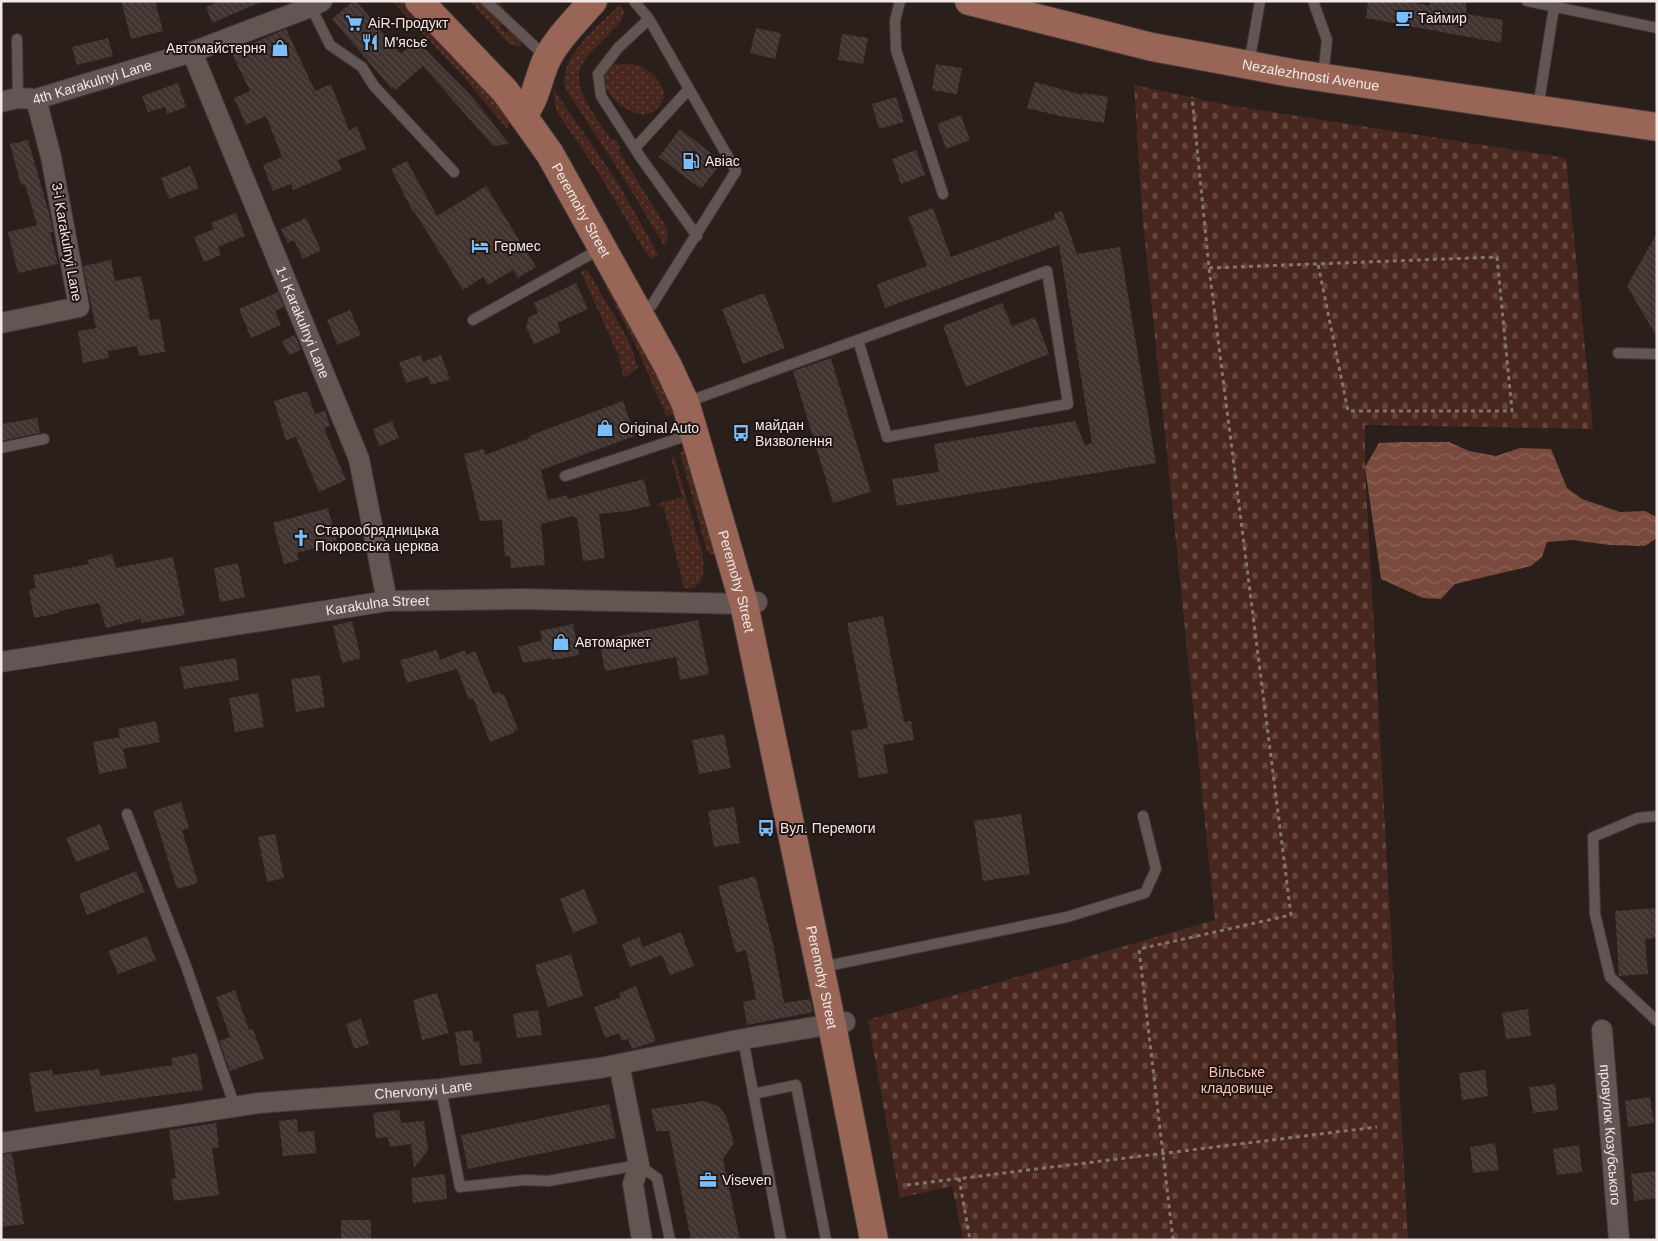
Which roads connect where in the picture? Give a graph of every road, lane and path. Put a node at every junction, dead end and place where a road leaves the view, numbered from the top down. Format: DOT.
graph roads {
  1 [pos="419,1"];
  2 [pos="438,1"];
  3 [pos="486,1"];
  4 [pos="593,1"];
  5 [pos="634,1"];
  6 [pos="900,1"];
  7 [pos="969,1"];
  8 [pos="1260,1"];
  9 [pos="1313,1"];
  10 [pos="1527,1"];
  11 [pos="317,4"];
  12 [pos="1554,7"];
  13 [pos="649,19"];
  14 [pos="1657,28"];
  15 [pos="17,39"];
  16 [pos="192,52"];
  17 [pos="547,58"];
  18 [pos="1249,65"];
  19 [pos="1323,77"];
  20 [pos="689,89"];
  21 [pos="1192,97"];
  22 [pos="18,100"];
  23 [pos="1538,109"];
  24 [pos="527,110"];
  25 [pos="1657,127"];
  26 [pos="635,148"];
  27 [pos="454,172"];
  28 [pos="944,194"];
  29 [pos="697,236"];
  30 [pos="603,247"];
  31 [pos="1318,264"];
  32 [pos="1209,268"];
  33 [pos="645,307"];
  34 [pos="473,320"];
  35 [pos="1,323"];
  36 [pos="858,340"];
  37 [pos="1618,354"];
  38 [pos="1657,354"];
  39 [pos="698,398"];
  40 [pos="695,433"];
  41 [pos="44,439"];
  42 [pos="1,448"];
  43 [pos="565,476"];
  44 [pos="387,601"];
  45 [pos="751,603"];
  46 [pos="1,662"];
  47 [pos="127,814"];
  48 [pos="1144,816"];
  49 [pos="1657,816"];
  50 [pos="832,965"];
  51 [pos="1657,1021"];
  52 [pos="838,1023"];
  53 [pos="1602,1030"];
  54 [pos="743,1039"];
  55 [pos="619,1064"];
  56 [pos="441,1089"];
  57 [pos="753,1094"];
  58 [pos="235,1107"];
  59 [pos="1377,1127"];
  60 [pos="1,1143"];
  61 [pos="1163,1153"];
  62 [pos="638,1165"];
  63 [pos="959,1178"];
  64 [pos="907,1185"];
  65 [pos="642,1240"];
  66 [pos="670,1240"];
  67 [pos="781,1240"];
  68 [pos="826,1240"];
  69 [pos="874,1240"];
  70 [pos="886,1240"];
  71 [pos="970,1240"];
  72 [pos="1173,1240"];
  73 [pos="1619,1240"];
  1 -- 24 [label="main road, Peremohy Street"];
  2 -- 24 [label="main road"];
  3 -- 17 [label="lane"];
  4 -- 17 [label="main road"];
  5 -- 13 [label="lane"];
  6 -- 28 [label="lane"];
  7 -- 18 [label="main road, Nezalezhnosti Avenue"];
  8 -- 18 [label="lane"];
  9 -- 19 [label="lane"];
  10 -- 12 [label="lane"];
  11 -- 16 [label="street, 4th Karakulnyi Lane"];
  11 -- 27 [label="lane"];
  12 -- 14 [label="lane"];
  12 -- 23 [label="lane"];
  13 -- 20 [label="lane"];
  13 -- 26 [label="lane"];
  15 -- 22 [label="lane"];
  16 -- 22 [label="street, 4th Karakulnyi Lane"];
  16 -- 44 [label="street, 1-i Karakulnyi Lane"];
  17 -- 24 [label="main road"];
  18 -- 19 [label="main road, Nezalezhnosti Avenue"];
  19 -- 23 [label="main road, Nezalezhnosti Avenue"];
  20 -- 26 [label="lane"];
  20 -- 29 [label="lane"];
  21 -- 32 [label="path"];
  22 -- 35 [label="street, 3-i Karakulnyi Lane"];
  23 -- 25 [label="main road, Nezalezhnosti Avenue"];
  24 -- 30 [label="main road, Peremohy Street"];
  24 -- 33 [label="main road, Peremohy Street"];
  26 -- 29 [label="lane"];
  29 -- 33 [label="lane"];
  30 -- 33 [label="main road, Peremohy Street"];
  30 -- 34 [label="lane"];
  31 -- 31 [label="path"];
  31 -- 32 [label="path"];
  32 -- 61 [label="path"];
  33 -- 39 [label="main road, Peremohy Street"];
  33 -- 40 [label="main road, Peremohy Street"];
  36 -- 36 [label="lane"];
  36 -- 39 [label="lane"];
  37 -- 38 [label="lane"];
  39 -- 45 [label="main road, Peremohy Street"];
  40 -- 43 [label="lane"];
  40 -- 45 [label="main road, Peremohy Street"];
  41 -- 42 [label="lane"];
  44 -- 45 [label="street, Karakulna Street"];
  44 -- 46 [label="street, Karakulna Street"];
  45 -- 50 [label="main road, Peremohy Street"];
  45 -- 52 [label="main road, Peremohy Street"];
  47 -- 58 [label="lane"];
  48 -- 50 [label="lane"];
  49 -- 51 [label="lane"];
  50 -- 52 [label="main road, Peremohy Street"];
  52 -- 54 [label="street, Chervonyi Lane"];
  52 -- 69 [label="main road, Peremohy Street"];
  52 -- 70 [label="main road, Peremohy Street"];
  53 -- 73 [label="street, провулок Козубського"];
  54 -- 55 [label="street, Chervonyi Lane"];
  54 -- 57 [label="lane"];
  55 -- 56 [label="street, Chervonyi Lane"];
  55 -- 62 [label="street"];
  56 -- 58 [label="street, Chervonyi Lane"];
  56 -- 62 [label="lane"];
  57 -- 67 [label="lane"];
  57 -- 68 [label="lane"];
  58 -- 60 [label="street, Chervonyi Lane"];
  59 -- 61 [label="path"];
  61 -- 63 [label="path"];
  61 -- 72 [label="path"];
  62 -- 65 [label="street"];
  62 -- 66 [label="lane"];
  63 -- 64 [label="path"];
  63 -- 71 [label="path"];
}
